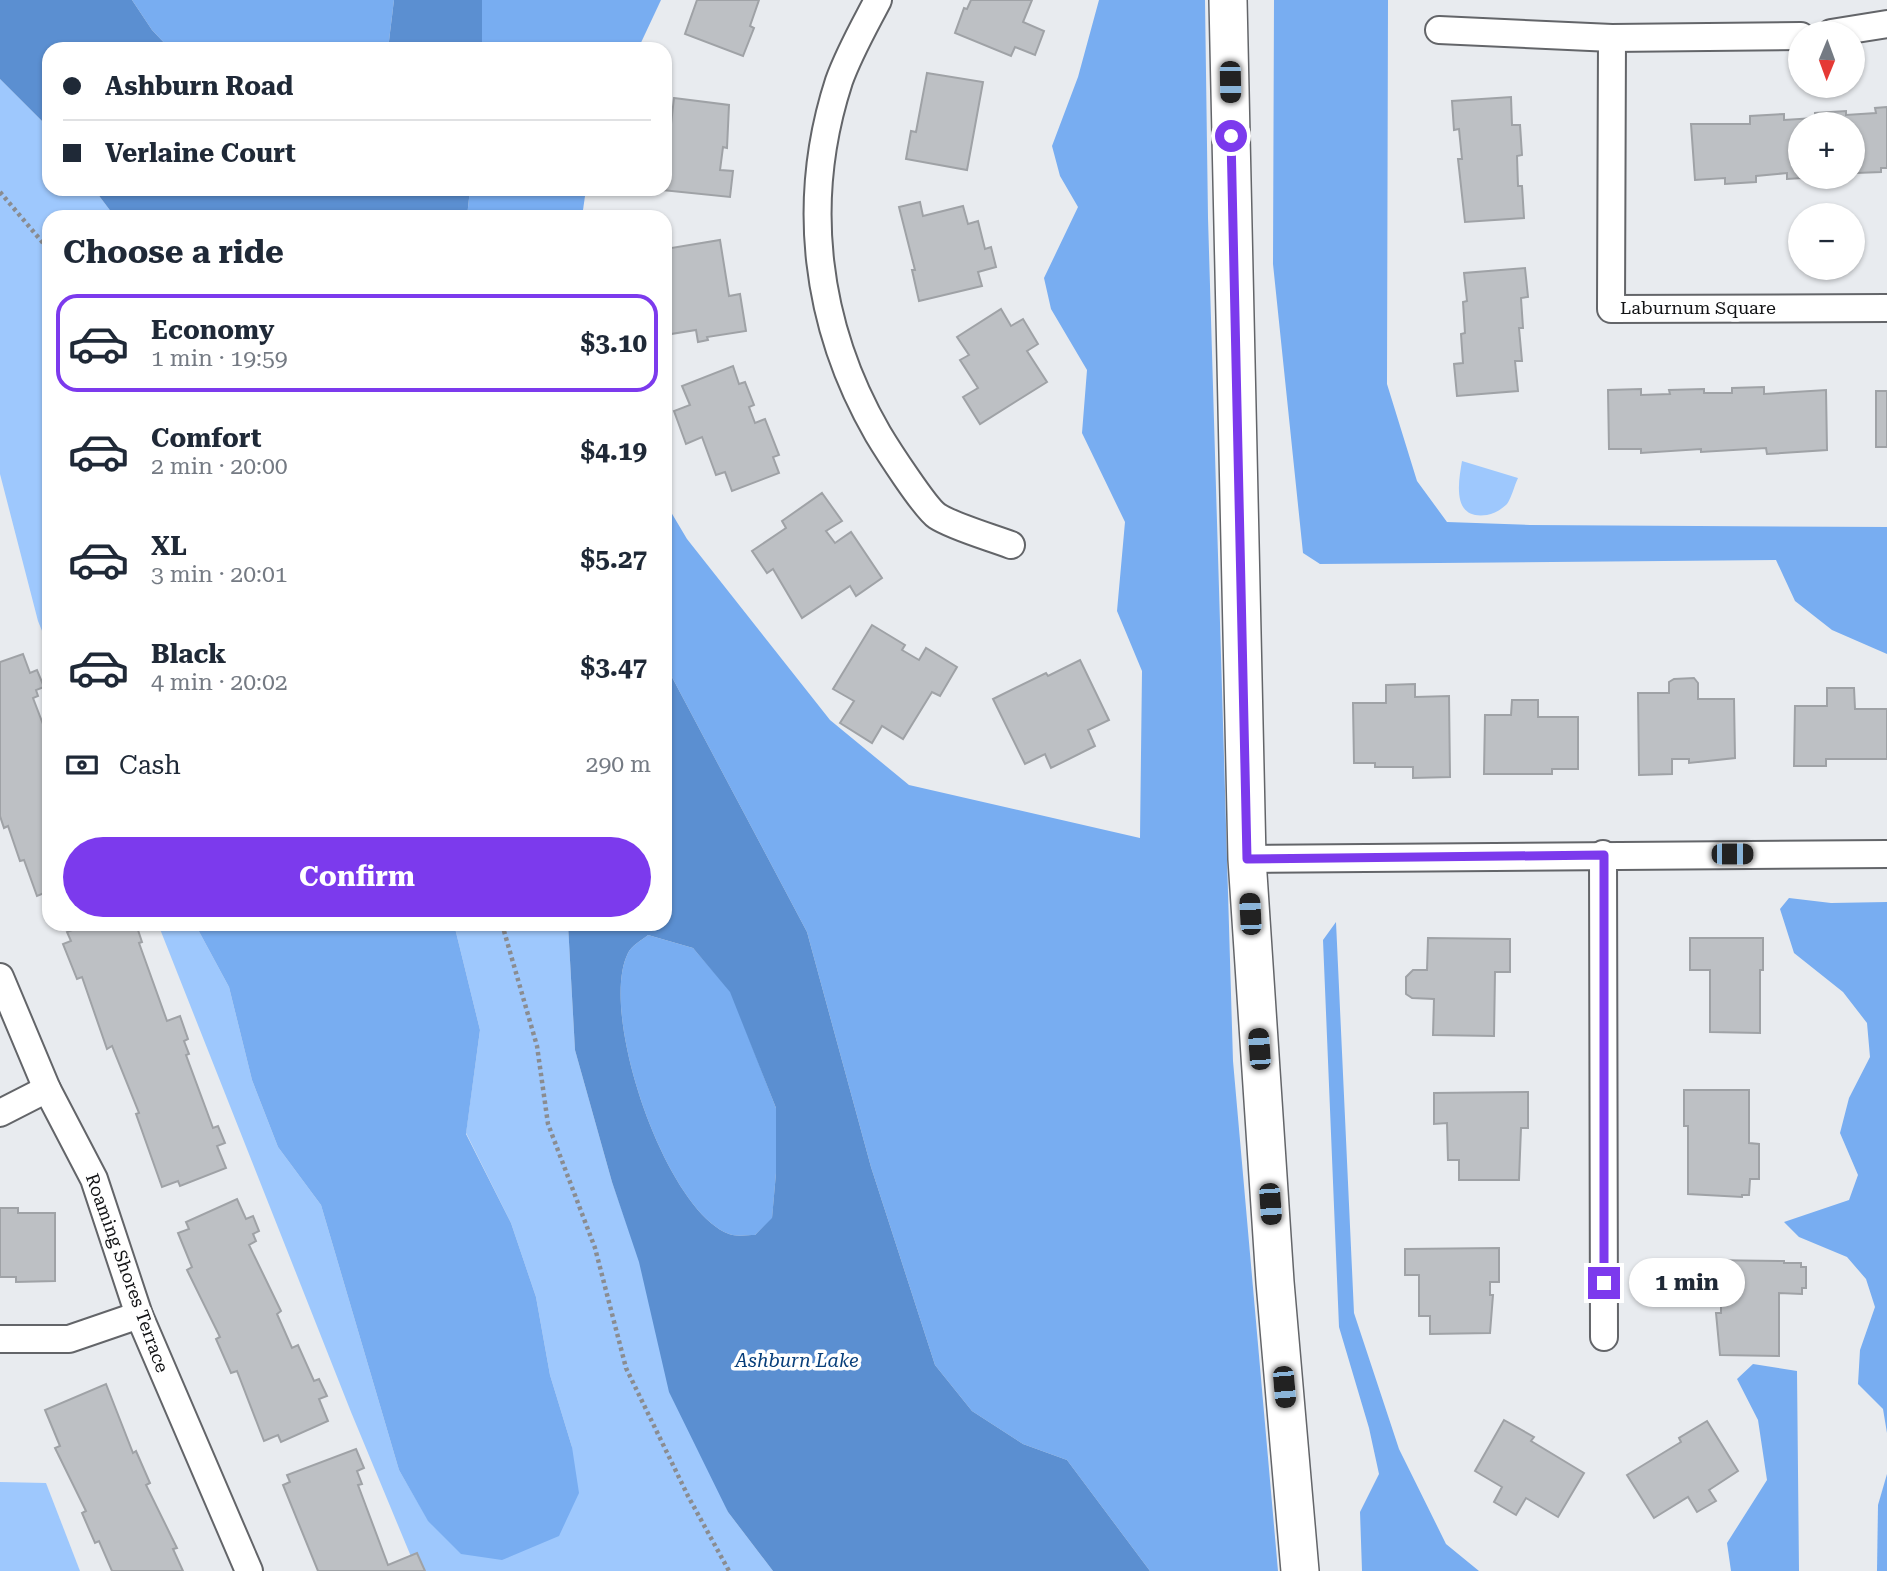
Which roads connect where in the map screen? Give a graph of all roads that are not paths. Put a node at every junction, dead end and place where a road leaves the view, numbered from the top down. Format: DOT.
graph roads {
  1 [pos="878,0"];
  2 [pos="1228,0"];
  3 [pos="1887,24"];
  4 [pos="1866,27"];
  5 [pos="1439,30"];
  6 [pos="1788,36"];
  7 [pos="1612,38"];
  8 [pos="1887,308"];
  9 [pos="1011,545"];
  10 [pos="1887,854"];
  11 [pos="1604,855"];
  12 [pos="1247,859"];
  13 [pos="0,977"];
  14 [pos="47,1089"];
  15 [pos="0,1112"];
  16 [pos="139,1315"];
  17 [pos="1604,1337"];
  18 [pos="0,1339"];
  19 [pos="249,1571"];
  20 [pos="1300,1571"];
  1 -- 9 [label="street"];
  2 -- 12 [label="main road"];
  3 -- 4 [label="street"];
  5 -- 7 [label="street"];
  6 -- 7 [label="street"];
  7 -- 8 [label="street, Laburnum Square"];
  10 -- 11 [label="street"];
  11 -- 12 [label="street"];
  11 -- 17 [label="street"];
  12 -- 20 [label="main road"];
  13 -- 14 [label="street, Roaming Shores Terrace"];
  14 -- 15 [label="street"];
  14 -- 16 [label="street, Roaming Shores Terrace"];
  16 -- 18 [label="street"];
  16 -- 19 [label="street, Roaming Shores Terrace"];
}
